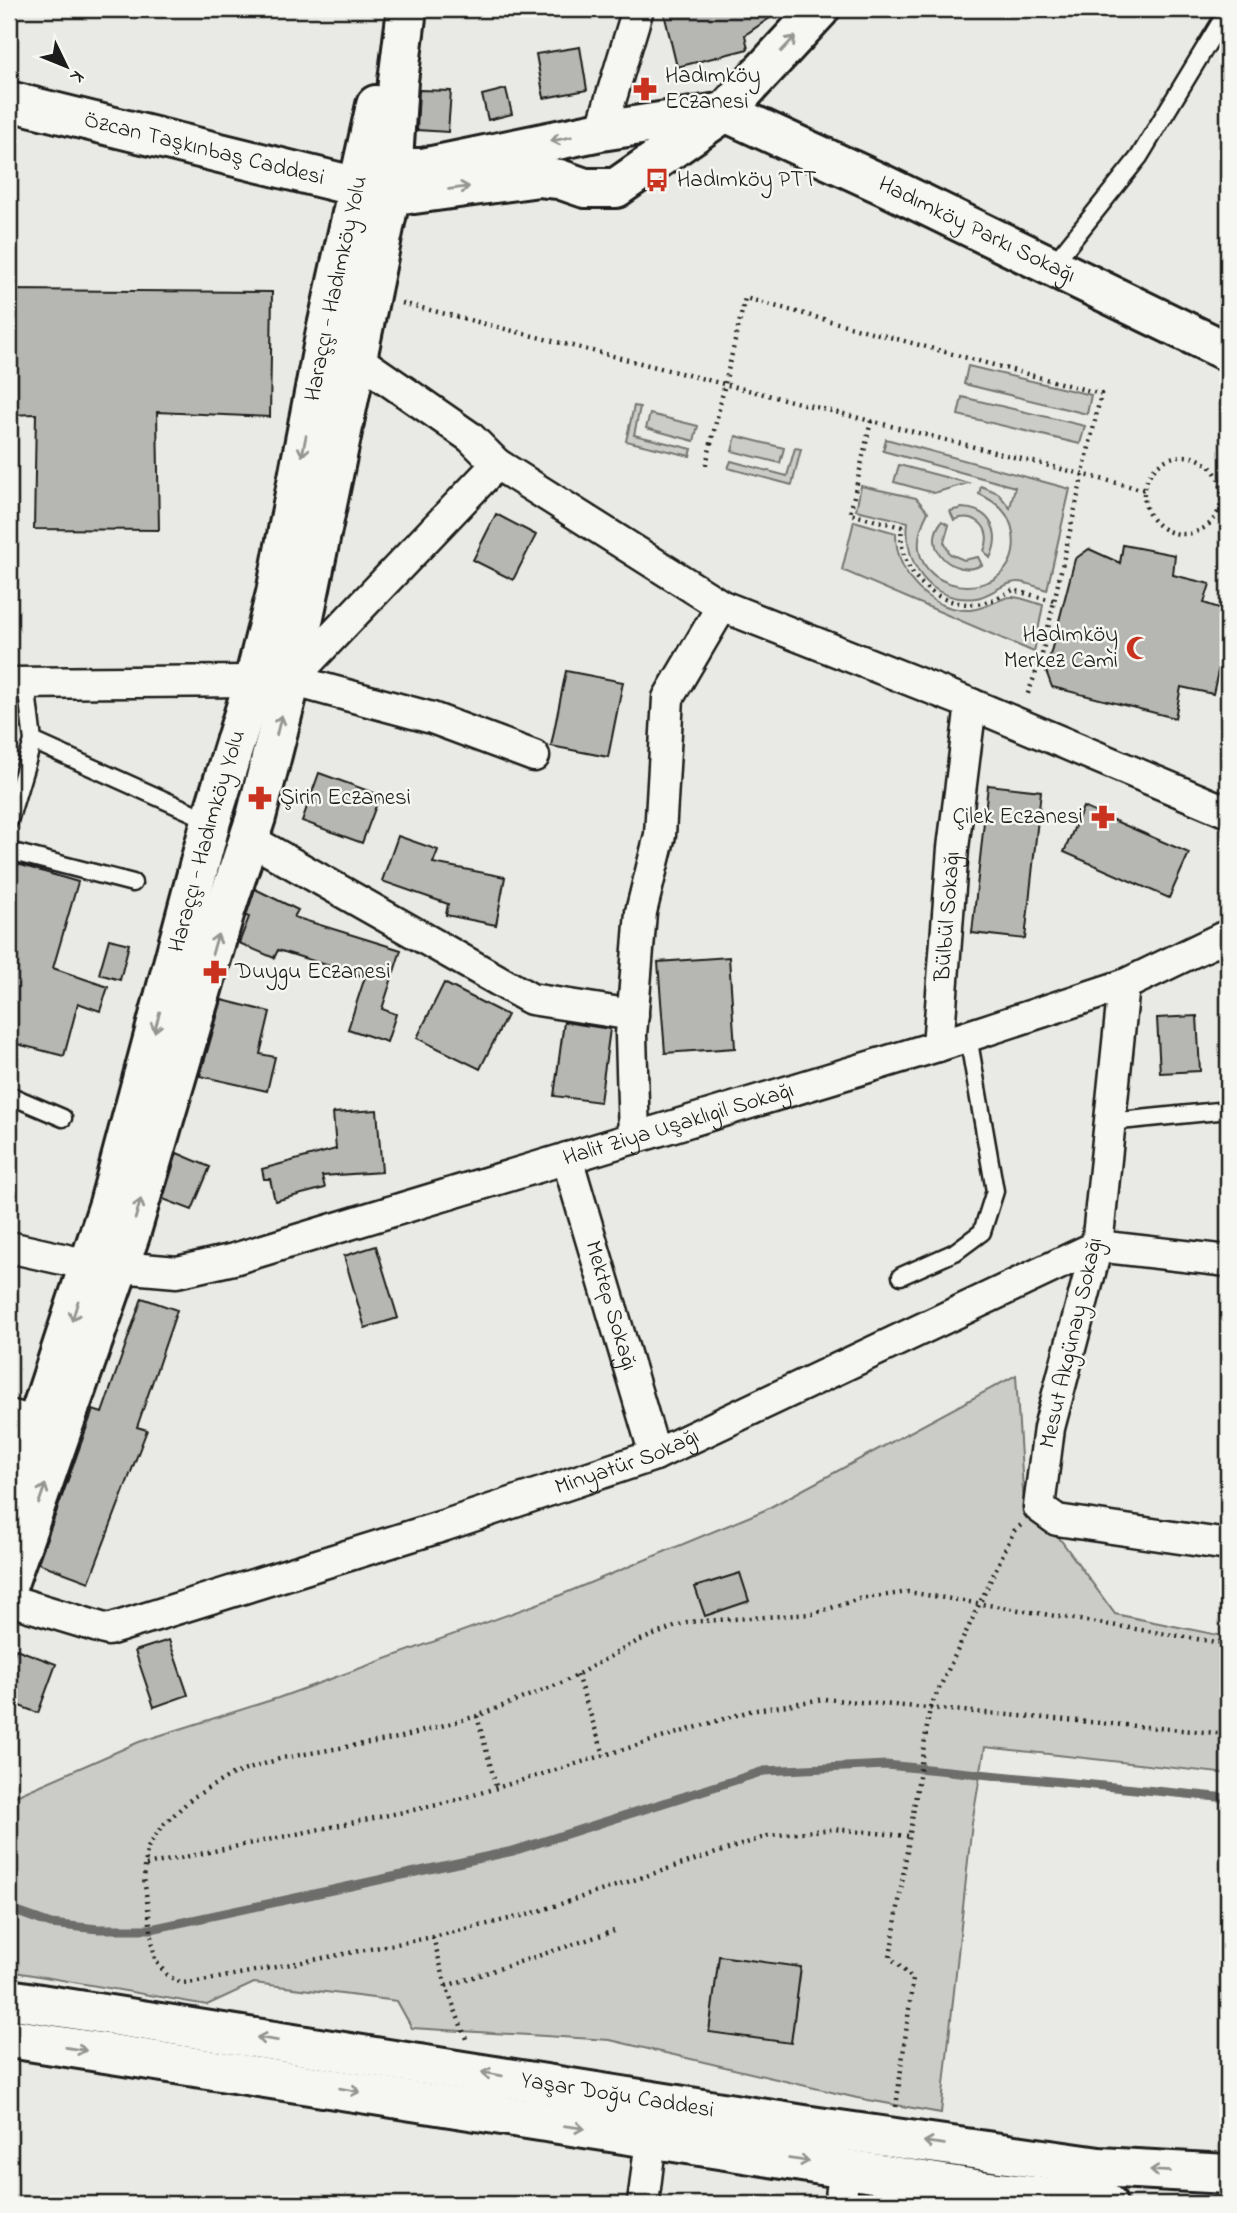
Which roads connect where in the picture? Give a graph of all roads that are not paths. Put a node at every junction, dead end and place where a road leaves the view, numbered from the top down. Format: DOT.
graph roads {
  1 [pos="639,9"];
  2 [pos="820,9"];
  3 [pos="1228,10"];
  4 [pos="404,20"];
  5 [pos="9,87"];
  6 [pos="9,100"];
  7 [pos="725,112"];
  8 [pos="601,131"];
  9 [pos="376,178"];
  10 [pos="1051,267"];
  11 [pos="1228,352"];
  12 [pos="356,358"];
  13 [pos="497,464"];
  14 [pos="722,606"];
  15 [pos="273,680"];
  16 [pos="17,683"];
  17 [pos="971,704"];
  18 [pos="33,741"];
  19 [pos="534,756"];
  20 [pos="1228,812"];
  21 [pos="9,821"];
  22 [pos="211,821"];
  23 [pos="249,839"];
  24 [pos="9,851"];
  25 [pos="133,883"];
  26 [pos="1228,936"];
  27 [pos="1124,985"];
  28 [pos="633,1015"];
  29 [pos="968,1036"];
  30 [pos="938,1046"];
  31 [pos="9,1095"];
  32 [pos="1228,1110"];
  33 [pos="63,1118"];
  34 [pos="1110,1122"];
  35 [pos="634,1138"];
  36 [pos="566,1158"];
  37 [pos="1097,1246"];
  38 [pos="9,1247"];
  39 [pos="1228,1261"];
  40 [pos="104,1266"];
  41 [pos="901,1276"];
  42 [pos="23,1419"];
  43 [pos="655,1455"];
  44 [pos="9,1508"];
  45 [pos="1228,1545"];
  46 [pos="9,1581"];
  47 [pos="9,1600"];
  48 [pos="9,1998"];
  49 [pos="9,2038"];
  50 [pos="651,2138"];
  51 [pos="845,2167"];
  52 [pos="1228,2174"];
  53 [pos="643,2204"];
  54 [pos="841,2204"];
  55 [pos="1107,2204"];
  1 -- 8 [label="street"];
  7 -- 2 [label="street, one-way"];
  3 -- 10 [label="lane"];
  4 -- 9 [label="street"];
  5 -- 9 [label="street, Özcan Taşkınbaş Caddesi"];
  6 -- 9 [label="street, Özcan Taşkınbaş Caddesi"];
  7 -- 8 [label="street"];
  9 -- 7 [label="street, one-way"];
  7 -- 10 [label="street, Hadımköy Parkı Sokağı"];
  8 -- 9 [label="street, one-way"];
  9 -- 12 [label="street"];
  9 -- 15 [label="street, Haraççı - Hadımköy Yolu, one-way"];
  10 -- 11 [label="street, Hadımköy Parkı Sokağı"];
  12 -- 13 [label="street"];
  12 -- 15 [label="street"];
  13 -- 14 [label="street"];
  13 -- 15 [label="street"];
  14 -- 17 [label="street"];
  14 -- 28 [label="street"];
  15 -- 16 [label="street"];
  15 -- 19 [label="street"];
  15 -- 22 [label="street, Haraççı - Hadımköy Yolu"];
  23 -- 15 [label="street, one-way"];
  16 -- 18 [label="lane"];
  17 -- 20 [label="street"];
  17 -- 30 [label="street, Bülbül Sokağı"];
  18 -- 21 [label="lane"];
  18 -- 22 [label="lane"];
  22 -- 40 [label="street, Haraççı - Hadımköy Yolu, one-way"];
  23 -- 28 [label="street"];
  40 -- 23 [label="street, one-way"];
  24 -- 25 [label="lane"];
  26 -- 27 [label="street, Halit Ziya Uşaklıgil Sokağı"];
  27 -- 29 [label="street, Halit Ziya Uşaklıgil Sokağı"];
  27 -- 34 [label="street, Mesut Akgünay Sokağı"];
  28 -- 35 [label="street"];
  29 -- 30 [label="street, Halit Ziya Uşaklıgil Sokağı"];
  29 -- 41 [label="lane"];
  30 -- 35 [label="street, Halit Ziya Uşaklıgil Sokağı"];
  31 -- 33 [label="lane"];
  32 -- 34 [label="lane"];
  34 -- 37 [label="street, Mesut Akgünay Sokağı"];
  35 -- 36 [label="street, Halit Ziya Uşaklıgil Sokağı"];
  36 -- 40 [label="street, Halit Ziya Uşaklıgil Sokağı"];
  36 -- 43 [label="street, Mektep Sokağı"];
  37 -- 39 [label="street"];
  37 -- 43 [label="street, Minyatür Sokağı"];
  37 -- 45 [label="street, Mesut Akgünay Sokağı"];
  38 -- 40 [label="street, Halit Ziya Uşaklıgil Sokağı"];
  40 -- 42 [label="street, Haraççı - Hadımköy Yolu, one-way"];
  46 -- 40 [label="street, one-way"];
  42 -- 44 [label="street, Haraççı - Hadımköy Yolu"];
  43 -- 47 [label="street, Minyatür Sokağı"];
  52 -- 48 [label="street, Yaşar Doğu Caddesi, one-way"];
  49 -- 50 [label="street, Yaşar Doğu Caddesi, one-way"];
  50 -- 51 [label="street, Yaşar Doğu Caddesi, one-way"];
  50 -- 53 [label="street"];
  51 -- 54 [label="street"];
  51 -- 55 [label="street, Yaşar Doğu Caddesi"];
}
